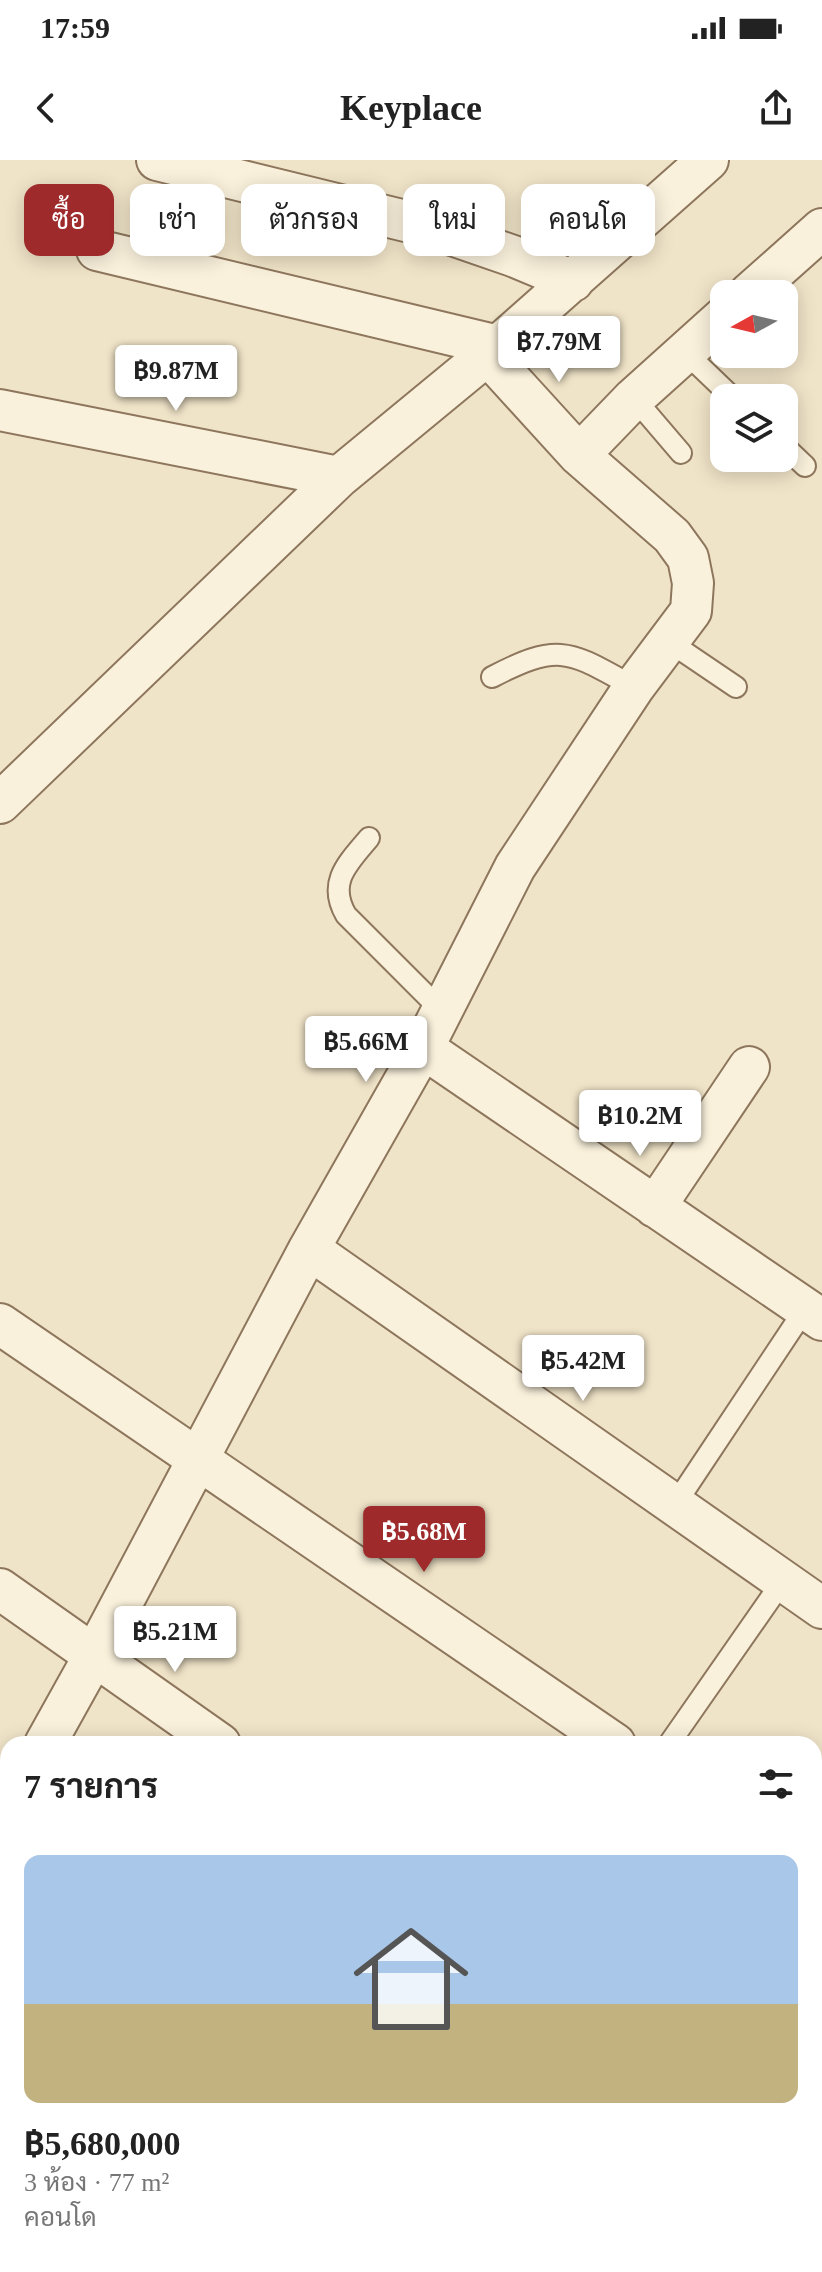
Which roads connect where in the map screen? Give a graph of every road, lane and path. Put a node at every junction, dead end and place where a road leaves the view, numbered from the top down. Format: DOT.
graph roads {
  1 [pos="157,160"];
  2 [pos="708,160"];
  3 [pos="822,229"];
  4 [pos="114,255"];
  5 [pos="765,280"];
  6 [pos="573,281"];
  7 [pos="710,330"];
  8 [pos="685,352"];
  9 [pos="497,357"];
  10 [pos="718,384"];
  11 [pos="634,398"];
  12 [pos="0,410"];
  13 [pos="572,447"];
  14 [pos="681,453"];
  15 [pos="798,459"];
  16 [pos="805,466"];
  17 [pos="339,477"];
  18 [pos="668,641"];
  19 [pos="492,677"];
  20 [pos="634,687"];
  21 [pos="736,687"];
  22 [pos="1,802"];
  23 [pos="369,838"];
  24 [pos="442,1011"];
  25 [pos="423,1048"];
  26 [pos="749,1067"];
  27 [pos="655,1207"];
  28 [pos="309,1249"];
  29 [pos="814,1315"];
  30 [pos="0,1324"];
  31 [pos="197,1457"];
  32 [pos="674,1506"];
  33 [pos="782,1582"];
  34 [pos="0,1589"];
  35 [pos="822,1608"];
  36 [pos="94,1656"];
  37 [pos="49,1736"];
  38 [pos="209,1736"];
  39 [pos="603,1736"];
  40 [pos="675,1736"];
  1 -- 6 [label="street"];
  2 -- 6 [label="street"];
  3 -- 5 [label="street"];
  4 -- 9 [label="street"];
  6 -- 9 [label="street"];
  7 -- 8 [label="street"];
  8 -- 10 [label="lane"];
  8 -- 11 [label="street"];
  9 -- 13 [label="street"];
  9 -- 17 [label="street"];
  11 -- 13 [label="street"];
  11 -- 14 [label="lane"];
  12 -- 17 [label="street"];
  13 -- 18 [label="street"];
  15 -- 16 [label="lane"];
  17 -- 22 [label="street"];
  18 -- 20 [label="street"];
  18 -- 21 [label="lane"];
  19 -- 20 [label="lane"];
  20 -- 24 [label="street"];
  23 -- 24 [label="lane"];
  24 -- 25 [label="street"];
  25 -- 27 [label="street"];
  25 -- 28 [label="street"];
  26 -- 27 [label="street"];
  27 -- 29 [label="street"];
  28 -- 31 [label="street"];
  28 -- 32 [label="street"];
  29 -- 32 [label="lane"];
  30 -- 31 [label="street"];
  31 -- 36 [label="street"];
  31 -- 39 [label="street"];
  32 -- 33 [label="street"];
  33 -- 35 [label="street"];
  33 -- 40 [label="lane"];
  34 -- 36 [label="street"];
  36 -- 37 [label="street"];
  36 -- 38 [label="street"];
}
